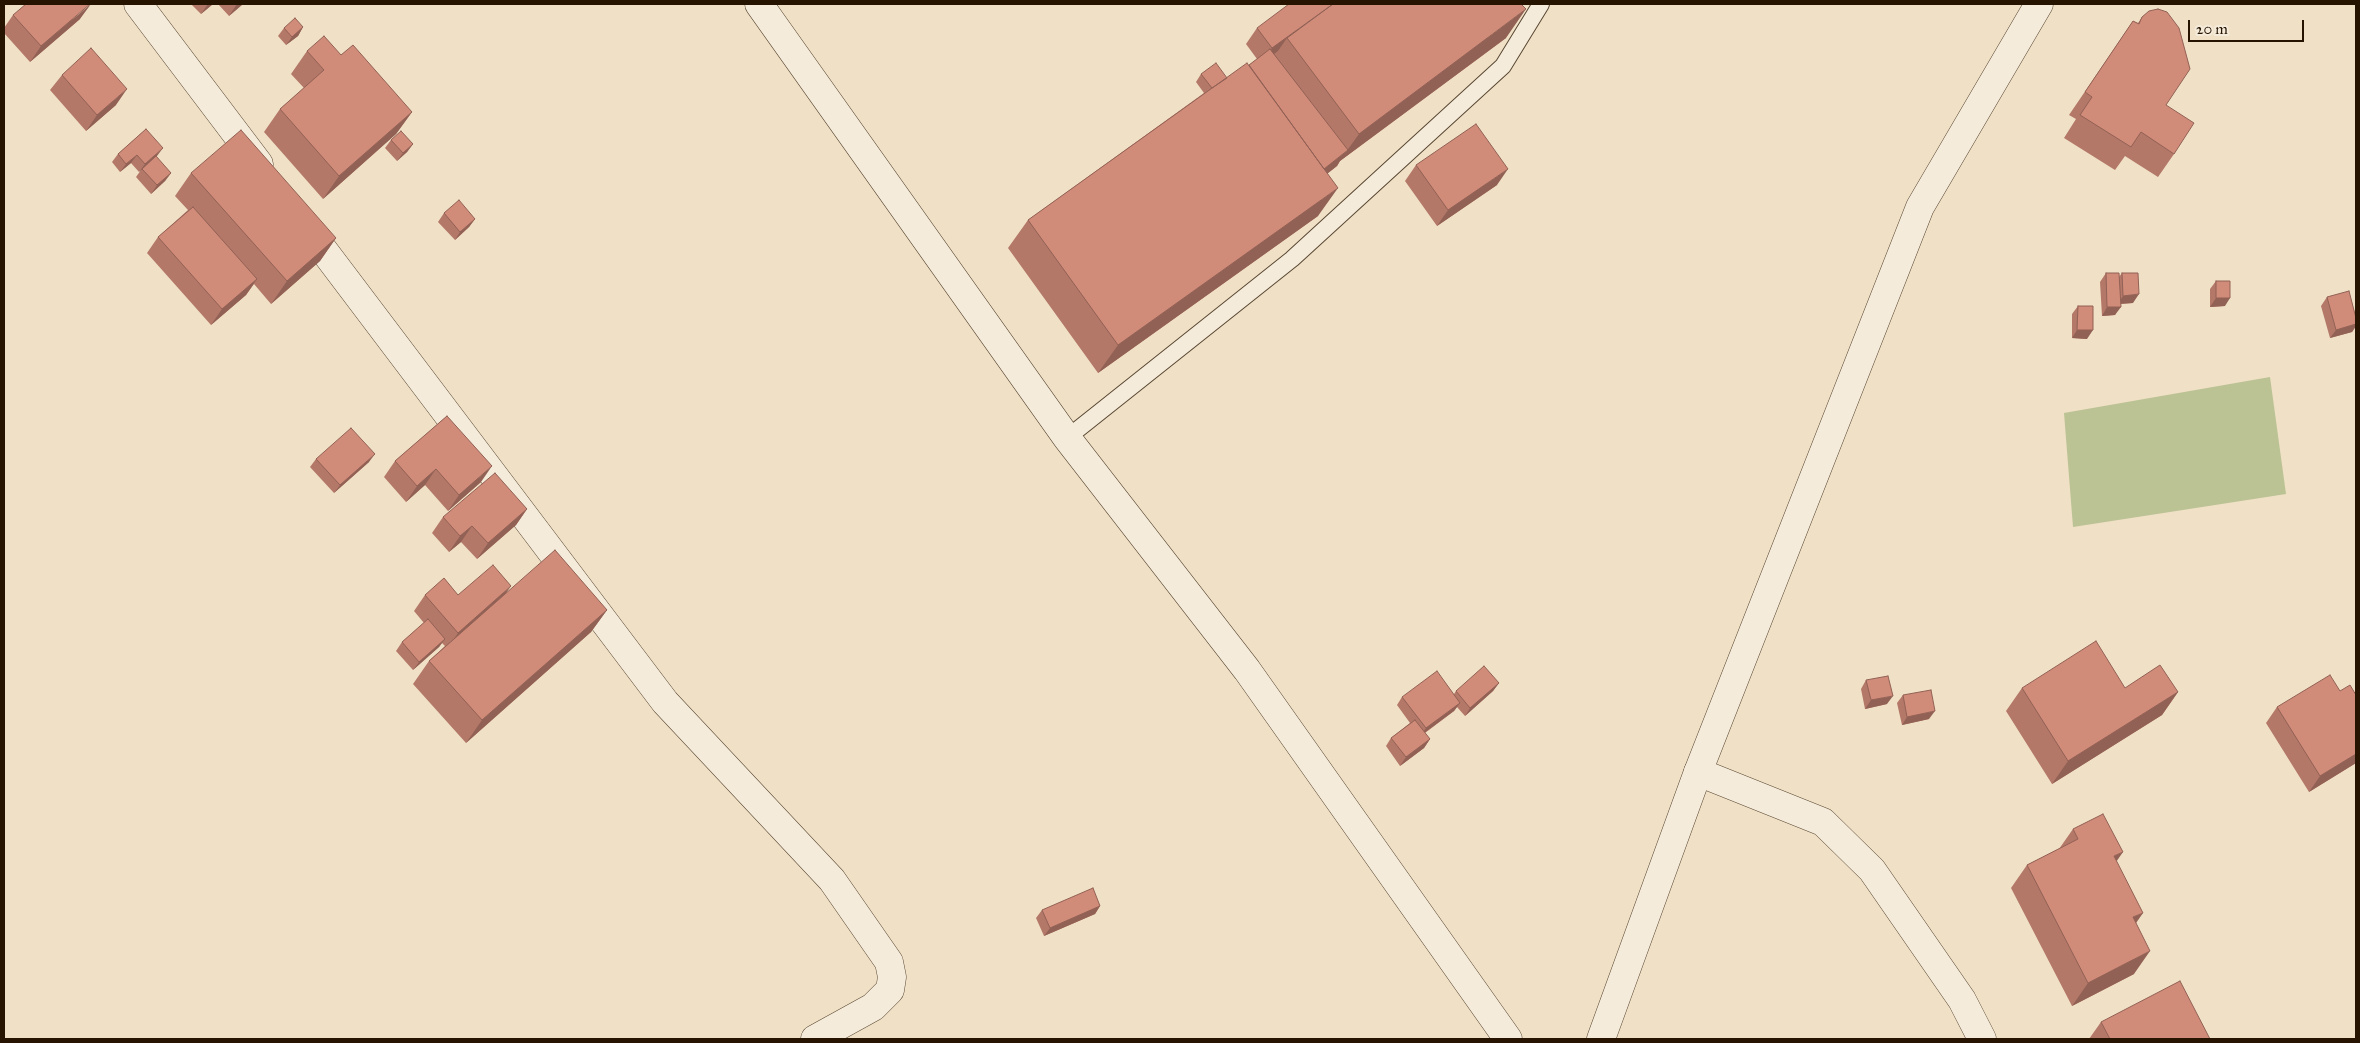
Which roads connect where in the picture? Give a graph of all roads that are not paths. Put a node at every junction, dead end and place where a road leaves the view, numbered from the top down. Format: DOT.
graph roads {
  1 [pos="138,4"];
  2 [pos="759,4"];
  3 [pos="1541,4"];
  4 [pos="2039,4"];
  5 [pos="272,182"];
  6 [pos="290,206"];
  7 [pos="1067,438"];
  8 [pos="1698,772"];
  9 [pos="815,1039"];
  10 [pos="1508,1039"];
  11 [pos="1601,1039"];
  12 [pos="1982,1039"];
  1 -- 5 [label="street"];
  2 -- 7 [label="street"];
  3 -- 7 [label="lane"];
  4 -- 8 [label="street"];
  6 -- 9 [label="street"];
  7 -- 10 [label="street"];
  8 -- 11 [label="street"];
  8 -- 12 [label="street"];
}
